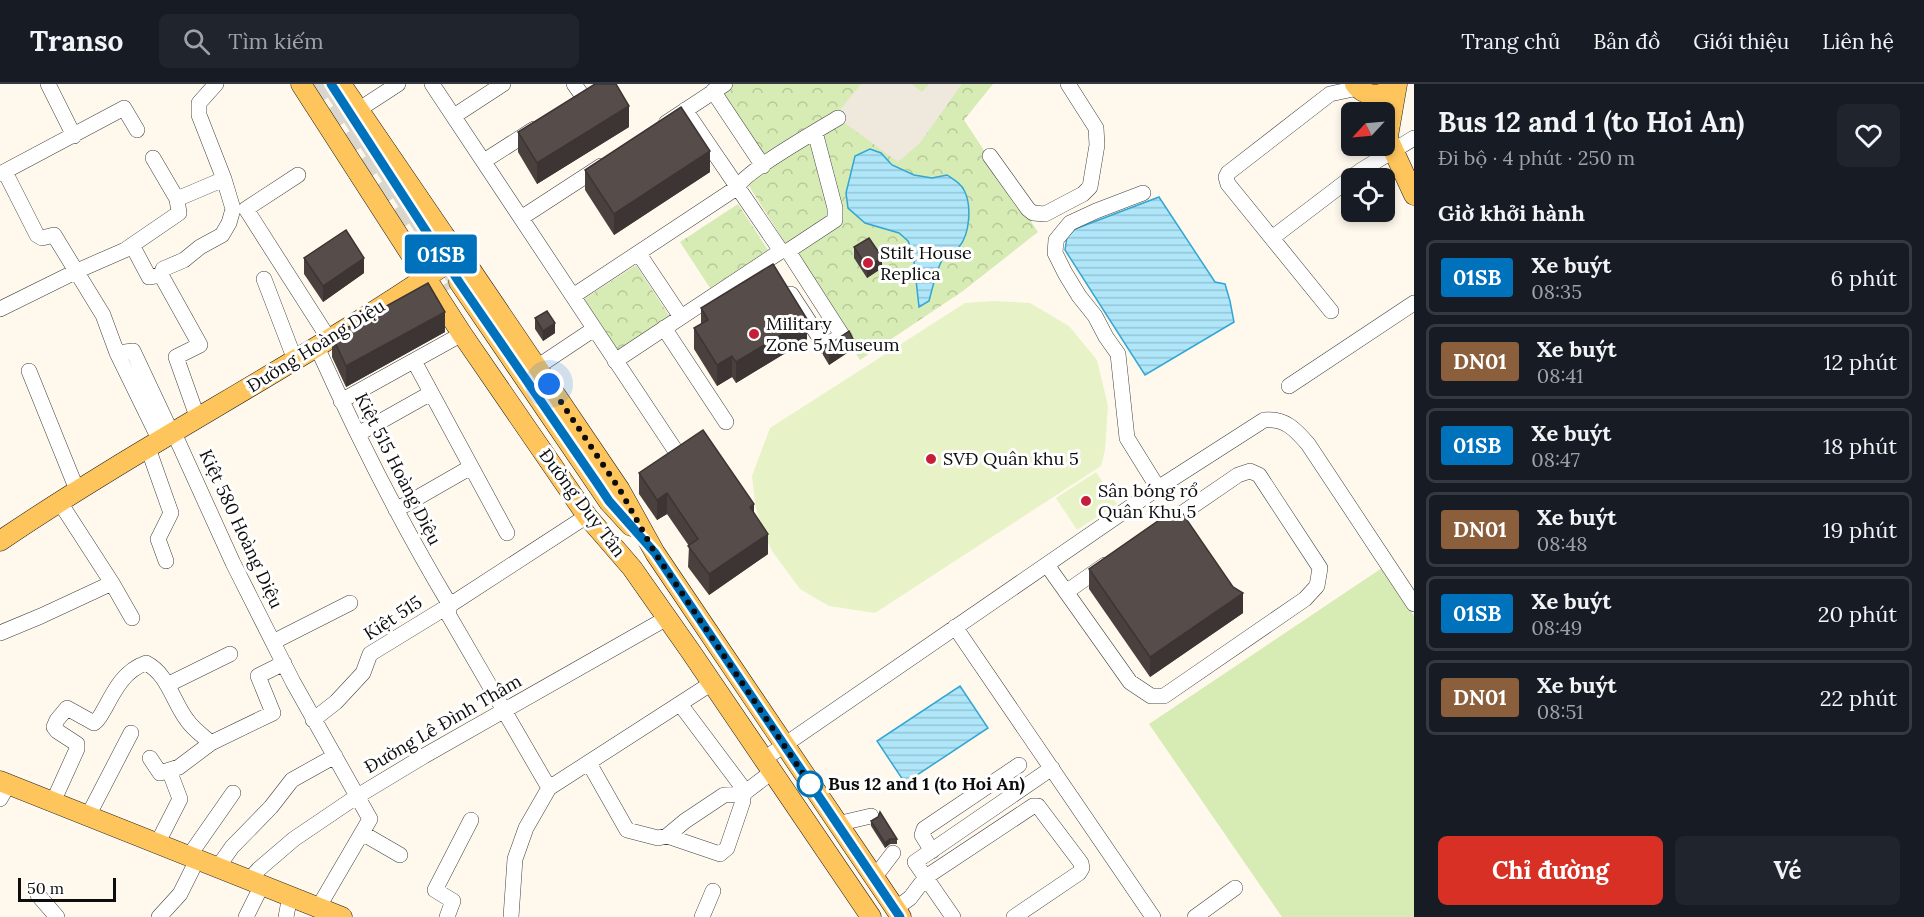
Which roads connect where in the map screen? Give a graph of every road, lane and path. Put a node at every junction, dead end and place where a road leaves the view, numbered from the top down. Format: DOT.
graph roads {
  1 [pos="48,84"];
  2 [pos="216,84"];
  3 [pos="301,84"];
  4 [pos="398,84"];
  5 [pos="432,84"];
  6 [pos="503,84"];
  7 [pos="574,84"];
  8 [pos="1068,84"];
  9 [pos="1397,84"];
  10 [pos="1355,85"];
  11 [pos="348,86"];
  12 [pos="719,88"];
  13 [pos="598,89"];
  14 [pos="1367,102"];
  15 [pos="1394,102"];
  16 [pos="686,110"];
  17 [pos="358,111"];
  18 [pos="454,116"];
  19 [pos="838,118"];
  20 [pos="544,123"];
  21 [pos="656,129"];
  22 [pos="137,130"];
  23 [pos="815,132"];
  24 [pos="74,136"];
  25 [pos="1395,138"];
  26 [pos="1414,138"];
  27 [pos="1395,152"];
  28 [pos="618,155"];
  29 [pos="990,156"];
  30 [pos="1373,156"];
  31 [pos="153,158"];
  32 [pos="484,161"];
  33 [pos="763,166"];
  34 [pos="3,173"];
  35 [pos="298,175"];
  36 [pos="224,179"];
  37 [pos="738,187"];
  38 [pos="1143,193"];
  39 [pos="1414,195"];
  40 [pos="177,200"];
  41 [pos="521,218"];
  42 [pos="1272,238"];
  43 [pos="132,244"];
  44 [pos="639,254"];
  45 [pos="459,255"];
  46 [pos="778,262"];
  47 [pos="77,271"];
  48 [pos="161,275"];
  49 [pos="264,279"];
  50 [pos="425,279"];
  51 [pos="573,297"];
  52 [pos="1414,303"];
  53 [pos="0,309"];
  54 [pos="1331,311"];
  55 [pos="681,317"];
  56 [pos="664,328"];
  57 [pos="594,329"];
  58 [pos="462,334"];
  59 [pos="323,343"];
  60 [pos="295,360"];
  61 [pos="615,360"];
  62 [pos="414,361"];
  63 [pos="537,367"];
  64 [pos="29,371"];
  65 [pos="1289,386"];
  66 [pos="431,393"];
  67 [pos="341,401"];
  68 [pos="198,419"];
  69 [pos="726,422"];
  70 [pos="358,434"];
  71 [pos="163,439"];
  72 [pos="675,450"];
  73 [pos="471,467"];
  74 [pos="1158,488"];
  75 [pos="77,490"];
  76 [pos="59,501"];
  77 [pos="396,510"];
  78 [pos="587,516"];
  79 [pos="507,533"];
  80 [pos="1152,534"];
  81 [pos="0,541"];
  82 [pos="655,553"];
  83 [pos="1113,559"];
  84 [pos="166,561"];
  85 [pos="1047,565"];
  86 [pos="632,568"];
  87 [pos="112,583"];
  88 [pos="1066,592"];
  89 [pos="350,603"];
  90 [pos="1414,604"];
  91 [pos="450,606"];
  92 [pos="132,618"];
  93 [pos="667,618"];
  94 [pos="955,627"];
  95 [pos="0,633"];
  96 [pos="273,642"];
  97 [pos="230,654"];
  98 [pos="284,663"];
  99 [pos="712,683"];
  100 [pos="167,685"];
  101 [pos="680,704"];
  102 [pos="505,711"];
  103 [pos="313,720"];
  104 [pos="131,733"];
  105 [pos="211,743"];
  106 [pos="784,745"];
  107 [pos="335,756"];
  108 [pos="150,758"];
  109 [pos="589,763"];
  110 [pos="768,765"];
  111 [pos="1019,765"];
  112 [pos="1052,768"];
  113 [pos="169,770"];
  114 [pos="3,788"];
  115 [pos="549,788"];
  116 [pos="233,793"];
  117 [pos="744,793"];
  118 [pos="357,797"];
  119 [pos="53,802"];
  120 [pos="88,816"];
  121 [pos="871,816"];
  122 [pos="471,820"];
  123 [pos="837,824"];
  124 [pos="362,833"];
  125 [pos="667,836"];
  126 [pos="157,844"];
  127 [pos="932,851"];
  128 [pos="893,853"];
  129 [pos="400,855"];
  130 [pos="193,858"];
  131 [pos="218,867"];
  132 [pos="926,877"];
  133 [pos="874,878"];
  134 [pos="256,883"];
  135 [pos="1235,888"];
  136 [pos="713,891"];
  137 [pos="38,895"];
  138 [pos="290,896"];
  139 [pos="318,908"];
  140 [pos="898,913"];
  141 [pos="57,917"];
  142 [pos="159,917"];
  143 [pos="246,917"];
  144 [pos="286,917"];
  145 [pos="342,917"];
  146 [pos="447,917"];
  147 [pos="511,917"];
  148 [pos="702,917"];
  149 [pos="871,917"];
  150 [pos="953,917"];
  151 [pos="1014,917"];
  152 [pos="1153,917"];
  153 [pos="1195,917"];
  1 -- 24 [label="street"];
  2 -- 36 [label="street"];
  3 -- 50 [label="main road, Đường Duy Tân"];
  4 -- 17 [label="street"];
  5 -- 18 [label="street"];
  6 -- 18 [label="street"];
  7 -- 13 [label="street"];
  8 -- 29 [label="street"];
  9 -- 10 [label="main road"];
  9 -- 15 [label="main road"];
  10 -- 14 [label="main road"];
  10 -- 42 [label="street"];
  11 -- 17 [label="main road"];
  12 -- 16 [label="street"];
  12 -- 33 [label="street"];
  16 -- 21 [label="street"];
  16 -- 37 [label="street"];
  17 -- 45 [label="main road"];
  18 -- 32 [label="street"];
  19 -- 23 [label="street"];
  20 -- 32 [label="street"];
  22 -- 24 [label="street"];
  23 -- 33 [label="street"];
  23 -- 46 [label="street"];
  24 -- 34 [label="street"];
  25 -- 26 [label="street"];
  27 -- 39 [label="main road"];
  28 -- 41 [label="street"];
  30 -- 42 [label="street"];
  31 -- 40 [label="street"];
  32 -- 41 [label="street"];
  33 -- 37 [label="street"];
  34 -- 47 [label="street"];
  35 -- 59 [label="street, Kiệt 515 Hoàng Diệu"];
  36 -- 40 [label="street"];
  36 -- 48 [label="street"];
  37 -- 44 [label="street"];
  37 -- 46 [label="street"];
  38 -- 74 [label="street"];
  40 -- 43 [label="street"];
  41 -- 51 [label="street"];
  42 -- 54 [label="street"];
  43 -- 47 [label="street"];
  43 -- 48 [label="street"];
  44 -- 51 [label="street"];
  44 -- 55 [label="street"];
  45 -- 50 [label="main road, Đường Hoàng Diệu"];
  45 -- 63 [label="main road"];
  46 -- 46 [label="street"];
  46 -- 55 [label="street"];
  47 -- 53 [label="street"];
  47 -- 71 [label="street"];
  48 -- 68 [label="street"];
  49 -- 60 [label="street"];
  50 -- 58 [label="main road, Đường Duy Tân"];
  50 -- 59 [label="main road, Đường Hoàng Diệu"];
  51 -- 57 [label="street"];
  52 -- 65 [label="street"];
  55 -- 56 [label="street"];
  56 -- 61 [label="street"];
  56 -- 69 [label="street"];
  57 -- 61 [label="street"];
  57 -- 63 [label="street"];
  58 -- 62 [label="street"];
  58 -- 78 [label="main road, Đường Duy Tân"];
  59 -- 60 [label="main road, Đường Hoàng Diệu"];
  59 -- 67 [label="street, Kiệt 515 Hoàng Diệu"];
  60 -- 68 [label="main road, Đường Hoàng Diệu"];
  61 -- 72 [label="street"];
  62 -- 66 [label="street"];
  62 -- 67 [label="street"];
  63 -- 82 [label="main road"];
  64 -- 75 [label="street"];
  66 -- 70 [label="street"];
  66 -- 73 [label="street"];
  67 -- 70 [label="street, Kiệt 515 Hoàng Diệu"];
  68 -- 71 [label="main road, Đường Hoàng Diệu"];
  70 -- 77 [label="street, Kiệt 515 Hoàng Diệu"];
  71 -- 75 [label="main road, Đường Hoàng Diệu"];
  71 -- 84 [label="street"];
  71 -- 96 [label="street, Kiệt 580 Hoàng Diệu"];
  73 -- 77 [label="street"];
  73 -- 79 [label="street"];
  74 -- 85 [label="street"];
  74 -- 90 [label="street"];
  75 -- 76 [label="main road, Đường Hoàng Diệu"];
  76 -- 81 [label="main road, Đường Hoàng Diệu"];
  76 -- 87 [label="street"];
  77 -- 91 [label="street, Kiệt 515 Hoàng Diệu"];
  78 -- 86 [label="main road, Đường Duy Tân"];
  78 -- 91 [label="street, Kiệt 515"];
  80 -- 88 [label="street"];
  82 -- 86 [label="main road"];
  82 -- 106 [label="main road"];
  83 -- 88 [label="street"];
  85 -- 88 [label="street"];
  85 -- 94 [label="street"];
  86 -- 93 [label="main road, Đường Duy Tân"];
  87 -- 92 [label="street"];
  87 -- 95 [label="street"];
  89 -- 96 [label="street"];
  91 -- 102 [label="street, Kiệt 515 Hoàng Diệu"];
  91 -- 103 [label="street, Kiệt 515"];
  93 -- 99 [label="main road, Đường Duy Tân"];
  93 -- 102 [label="street, Đường Lê Đình Thâm"];
  94 -- 106 [label="street"];
  94 -- 112 [label="street"];
  96 -- 98 [label="street, Kiệt 580 Hoàng Diệu"];
  97 -- 100 [label="street"];
  98 -- 103 [label="street, Kiệt 580 Hoàng Diệu"];
  98 -- 105 [label="street"];
  99 -- 101 [label="street"];
  99 -- 110 [label="main road, Đường Duy Tân"];
  100 -- 105 [label="street"];
  100 -- 119 [label="street"];
  101 -- 109 [label="street"];
  101 -- 117 [label="street"];
  102 -- 115 [label="street, Kiệt 515 Hoàng Diệu"];
  102 -- 118 [label="street, Đường Lê Đình Thâm"];
  103 -- 107 [label="street, Kiệt 580 Hoàng Diệu"];
  104 -- 120 [label="street"];
  105 -- 113 [label="street"];
  106 -- 110 [label="street"];
  106 -- 123 [label="main road"];
  107 -- 118 [label="street, Kiệt 580 Hoàng Diệu"];
  107 -- 131 [label="street"];
  108 -- 113 [label="street"];
  109 -- 115 [label="street"];
  109 -- 125 [label="street"];
  110 -- 117 [label="street"];
  110 -- 149 [label="main road, Đường Duy Tân"];
  111 -- 127 [label="street"];
  112 -- 127 [label="street"];
  112 -- 152 [label="street"];
  113 -- 126 [label="street"];
  114 -- 119 [label="main road"];
  115 -- 147 [label="street"];
  116 -- 130 [label="street"];
  117 -- 125 [label="street"];
  117 -- 125 [label="street"];
  118 -- 124 [label="street, Kiệt 580 Hoàng Diệu"];
  118 -- 134 [label="street, Đường Lê Đình Thâm"];
  119 -- 120 [label="main road"];
  120 -- 126 [label="main road"];
  121 -- 123 [label="street"];
  122 -- 146 [label="street"];
  123 -- 133 [label="main road"];
  124 -- 129 [label="street"];
  124 -- 139 [label="street"];
  126 -- 130 [label="main road"];
  127 -- 132 [label="street"];
  128 -- 133 [label="street"];
  130 -- 131 [label="main road"];
  130 -- 142 [label="street"];
  131 -- 134 [label="main road"];
  132 -- 140 [label="street"];
  132 -- 150 [label="street"];
  132 -- 151 [label="street"];
  133 -- 140 [label="main road"];
  134 -- 138 [label="main road"];
  134 -- 143 [label="street, Đường Lê Đình Thâm"];
  135 -- 153 [label="street"];
  136 -- 148 [label="street"];
  137 -- 141 [label="street"];
  138 -- 139 [label="main road"];
  138 -- 144 [label="street"];
  139 -- 145 [label="main road"];
}
